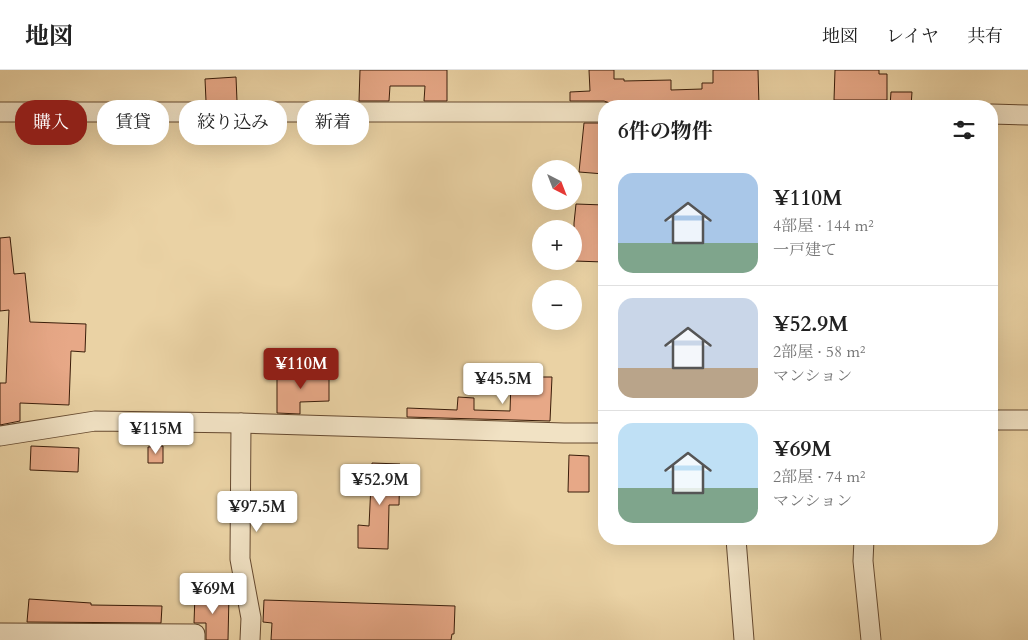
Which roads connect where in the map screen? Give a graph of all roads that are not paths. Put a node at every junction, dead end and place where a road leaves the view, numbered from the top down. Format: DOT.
graph roads {
  1 [pos="0,112"];
  2 [pos="598,112"];
  3 [pos="998,114"];
  4 [pos="1028,115"];
  5 [pos="998,420"];
  6 [pos="1028,420"];
  7 [pos="241,423"];
  8 [pos="598,433"];
  9 [pos="0,436"];
  10 [pos="736,545"];
  11 [pos="864,545"];
  12 [pos="0,633"];
  13 [pos="195,640"];
  14 [pos="250,640"];
  15 [pos="744,640"];
  16 [pos="871,640"];
  1 -- 2 [label="street"];
  3 -- 4 [label="street"];
  5 -- 6 [label="street"];
  7 -- 8 [label="street"];
  7 -- 9 [label="street"];
  7 -- 14 [label="street"];
  10 -- 15 [label="street"];
  11 -- 16 [label="street"];
  12 -- 13 [label="street"];
}
